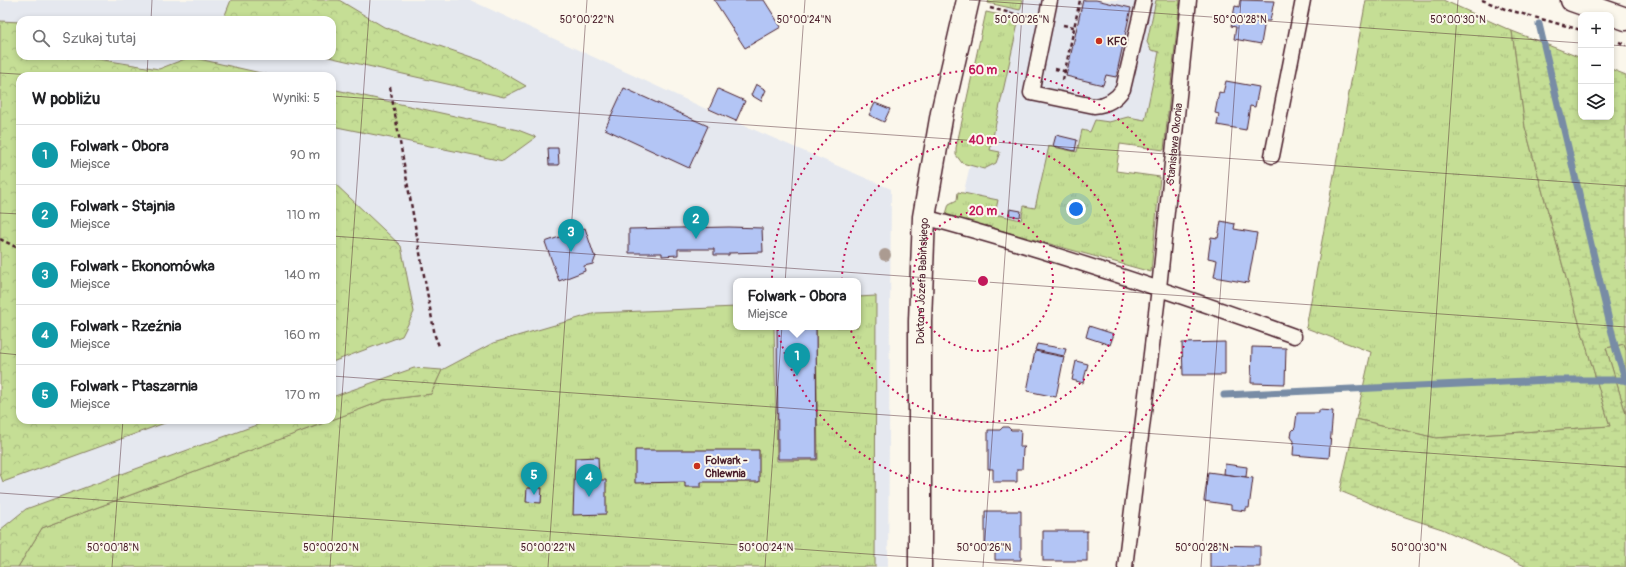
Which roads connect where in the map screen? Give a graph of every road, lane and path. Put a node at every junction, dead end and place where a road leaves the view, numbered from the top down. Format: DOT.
graph roads {
  1 [pos="1050,0"];
  2 [pos="1080,0"];
  3 [pos="1144,0"];
  4 [pos="1189,0"];
  5 [pos="1303,0"];
  6 [pos="1482,0"];
  7 [pos="1572,0"];
  8 [pos="976,3"];
  9 [pos="1029,17"];
  10 [pos="1626,19"];
  11 [pos="1578,29"];
  12 [pos="390,87"];
  13 [pos="1058,99"];
  14 [pos="1272,156"];
  15 [pos="924,217"];
  16 [pos="0,239"];
  17 [pos="16,247"];
  18 [pos="1159,288"];
  19 [pos="1294,336"];
  20 [pos="439,346"];
  21 [pos="920,567"];
  22 [pos="1125,567"];
  1 -- 13 [label="lane"];
  2 -- 13 [label="path"];
  3 -- 13 [label="lane"];
  4 -- 18 [label="lane, Stanisława Okonia"];
  5 -- 14 [label="lane"];
  6 -- 11 [label="path"];
  7 -- 10 [label="street"];
  8 -- 9 [label="path"];
  8 -- 15 [label="street, Doktora Józefa Babińskiego"];
  12 -- 20 [label="path"];
  15 -- 18 [label="lane"];
  15 -- 21 [label="street, Doktora Józefa Babińskiego"];
  16 -- 17 [label="path"];
  18 -- 19 [label="lane"];
  18 -- 22 [label="lane, Stanisława Okonia"];
}
